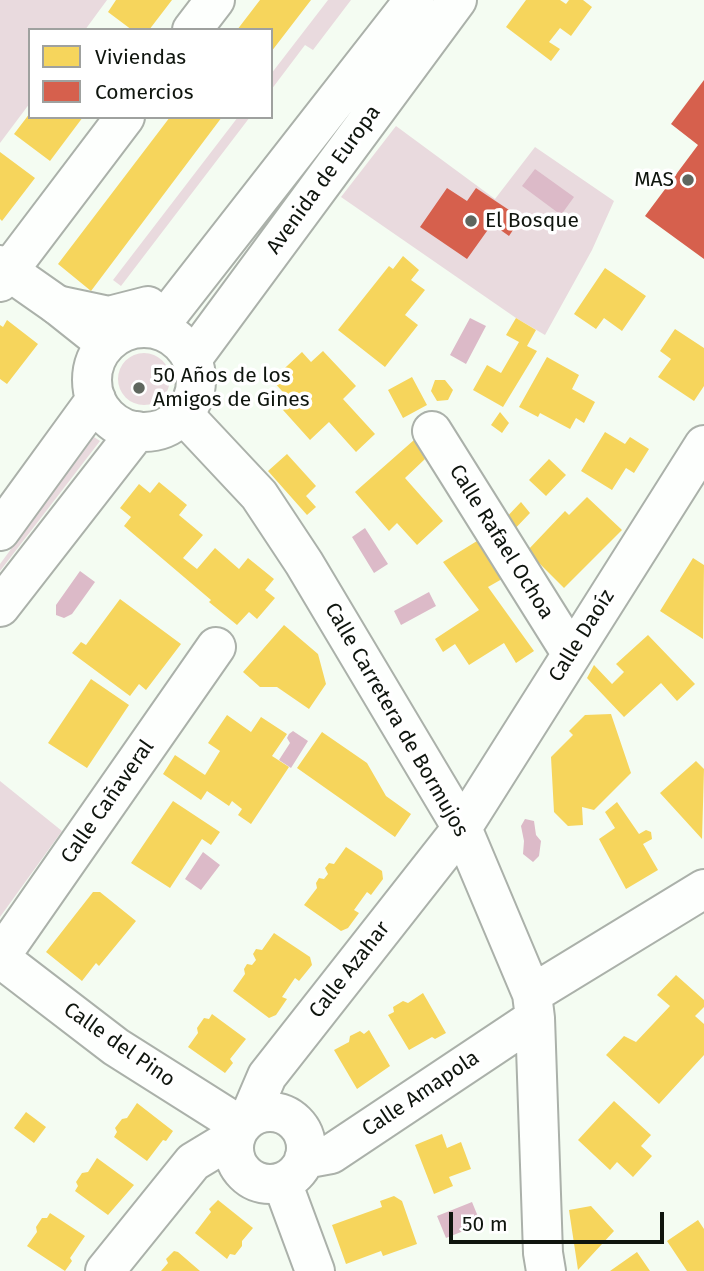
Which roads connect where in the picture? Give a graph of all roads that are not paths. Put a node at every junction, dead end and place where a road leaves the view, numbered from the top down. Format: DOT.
graph roads {
  1 [pos="215,0"];
  2 [pos="414,0"];
  3 [pos="457,0"];
  4 [pos="194,28"];
  5 [pos="123,119"];
  6 [pos="3,273"];
  7 [pos="200,273"];
  8 [pos="57,305"];
  9 [pos="157,329"];
  10 [pos="106,344"];
  11 [pos="192,359"];
  12 [pos="96,399"];
  13 [pos="183,414"];
  14 [pos="432,431"];
  15 [pos="137,432"];
  16 [pos="704,445"];
  17 [pos="0,531"];
  18 [pos="0,607"];
  19 [pos="216,647"];
  20 [pos="571,653"];
  21 [pos="462,828"];
  22 [pos="704,889"];
  23 [pos="0,957"];
  24 [pos="533,1006"];
  25 [pos="242,1127"];
  26 [pos="293,1170"];
  27 [pos="105,1271"];
  28 [pos="315,1271"];
  29 [pos="545,1271"];
  1 -- 4 [label="street"];
  2 -- 7 [label="street, Avenida de Europa"];
  3 -- 11 [label="street, Avenida de Europa"];
  5 -- 6 [label="street"];
  6 -- 8 [label="street"];
  7 -- 8 [label="street"];
  7 -- 9 [label="street, Avenida de Europa"];
  8 -- 10 [label="street"];
  9 -- 10 [label="street"];
  9 -- 11 [label="street"];
  10 -- 12 [label="street"];
  11 -- 13 [label="street"];
  12 -- 15 [label="street"];
  12 -- 17 [label="street"];
  13 -- 15 [label="street"];
  13 -- 21 [label="street, Calle Carretera de Bormujos"];
  14 -- 20 [label="street, Calle Rafael Ochoa"];
  15 -- 18 [label="street"];
  16 -- 20 [label="street, Calle Daoíz"];
  19 -- 23 [label="street, Calle Cañaveral"];
  20 -- 21 [label="street, Calle Daoíz"];
  21 -- 24 [label="street, Calle Carretera de Bormujos"];
  21 -- 25 [label="street, Calle Azahar"];
  22 -- 24 [label="street, Calle Amapola"];
  23 -- 25 [label="street, Calle del Pino"];
  24 -- 26 [label="street, Calle Amapola"];
  24 -- 29 [label="street, Calle Carretera de Bormujos"];
  25 -- 26 [label="street"];
  25 -- 26 [label="street"];
  25 -- 27 [label="street"];
  26 -- 28 [label="street"];
}
